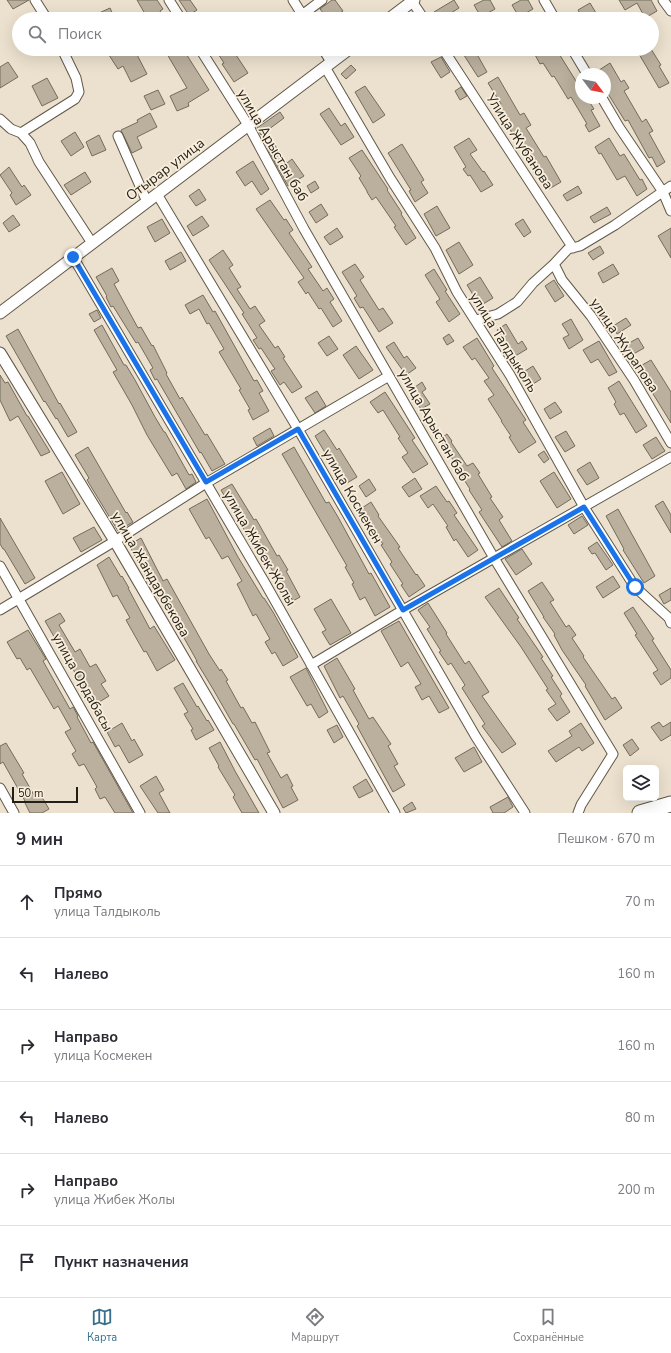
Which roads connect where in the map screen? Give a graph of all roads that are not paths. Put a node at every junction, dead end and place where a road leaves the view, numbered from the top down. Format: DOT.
graph roads {
  1 [pos="35,0"];
  2 [pos="169,0"];
  3 [pos="292,0"];
  4 [pos="322,0"];
  5 [pos="412,0"];
  6 [pos="544,0"];
  7 [pos="663,0"];
  8 [pos="671,11"];
  9 [pos="43,12"];
  10 [pos="177,12"];
  11 [pos="300,12"];
  12 [pos="309,12"];
  13 [pos="397,12"];
  14 [pos="420,12"];
  15 [pos="551,12"];
  16 [pos="65,56"];
  17 [pos="204,56"];
  18 [pos="325,56"];
  19 [pos="340,56"];
  20 [pos="448,56"];
  21 [pos="576,56"];
  22 [pos="328,65"];
  23 [pos="583,68"];
  24 [pos="606,104"];
  25 [pos="0,119"];
  26 [pos="248,126"];
  27 [pos="21,133"];
  28 [pos="118,136"];
  29 [pos="667,189"];
  30 [pos="157,194"];
  31 [pos="147,202"];
  32 [pos="671,211"];
  33 [pos="92,243"];
  34 [pos="573,248"];
  35 [pos="73,257"];
  36 [pos="554,264"];
  37 [pos="0,313"];
  38 [pos="476,320"];
  39 [pos="0,352"];
  40 [pos="389,376"];
  41 [pos="298,429"];
  42 [pos="671,443"];
  43 [pos="671,457"];
  44 [pos="206,482"];
  45 [pos="584,507"];
  46 [pos="115,541"];
  47 [pos="494,558"];
  48 [pos="0,566"];
  49 [pos="19,598"];
  50 [pos="0,610"];
  51 [pos="403,610"];
  52 [pos="671,623"];
  53 [pos="311,665"];
  54 [pos="0,788"];
  55 [pos="671,804"];
  56 [pos="14,813"];
  57 [pos="140,813"];
  58 [pos="274,813"];
  59 [pos="395,813"];
  60 [pos="525,813"];
  61 [pos="578,813"];
  62 [pos="640,813"];
  1 -- 9 [label="street"];
  2 -- 10 [label="street"];
  3 -- 11 [label="street"];
  4 -- 12 [label="street"];
  5 -- 13 [label="street"];
  5 -- 14 [label="street"];
  6 -- 15 [label="street"];
  7 -- 8 [label="street"];
  16 -- 27 [label="street"];
  17 -- 26 [label="street, улица Арыстан баб"];
  18 -- 22 [label="street, улица Талдыколь"];
  19 -- 22 [label="street, Отырар улица"];
  20 -- 34 [label="street, Улица Жубанова"];
  21 -- 23 [label="street"];
  22 -- 26 [label="street, Отырар улица"];
  22 -- 38 [label="street, улица Талдыколь"];
  24 -- 29 [label="street"];
  25 -- 27 [label="street"];
  26 -- 30 [label="street, Отырар улица"];
  26 -- 40 [label="street, улица Арыстан баб"];
  27 -- 33 [label="street"];
  28 -- 31 [label="street"];
  29 -- 32 [label="street"];
  29 -- 34 [label="street"];
  30 -- 31 [label="street, Отырар улица"];
  30 -- 41 [label="street, улица Космекен"];
  31 -- 33 [label="street, Отырар улица"];
  33 -- 35 [label="street, Отырар улица"];
  34 -- 36 [label="street"];
  35 -- 37 [label="street, Отырар улица"];
  35 -- 44 [label="street, улица Жибек Жолы"];
  36 -- 38 [label="street"];
  36 -- 42 [label="street, улица Журапова"];
  38 -- 45 [label="street, улица Талдыколь"];
  39 -- 46 [label="street, улица Жандарбекова"];
  40 -- 41 [label="street"];
  40 -- 47 [label="street, улица Арыстан баб"];
  41 -- 44 [label="street"];
  41 -- 51 [label="street, улица Космекен"];
  43 -- 45 [label="street"];
  44 -- 46 [label="street"];
  44 -- 53 [label="street, улица Жибек Жолы"];
  45 -- 47 [label="street"];
  45 -- 52 [label="street, улица Талдыколь"];
  46 -- 49 [label="street"];
  46 -- 58 [label="street, улица Жандарбекова"];
  47 -- 51 [label="street"];
  47 -- 61 [label="street, улица Арыстан баб"];
  48 -- 49 [label="street, улица Ордабасы"];
  49 -- 50 [label="street"];
  49 -- 57 [label="street, улица Ордабасы"];
  51 -- 53 [label="street"];
  51 -- 60 [label="street, улица Космекен"];
  53 -- 59 [label="street, улица Жибек Жолы"];
  54 -- 56 [label="street"];
  55 -- 62 [label="highway"];
}
